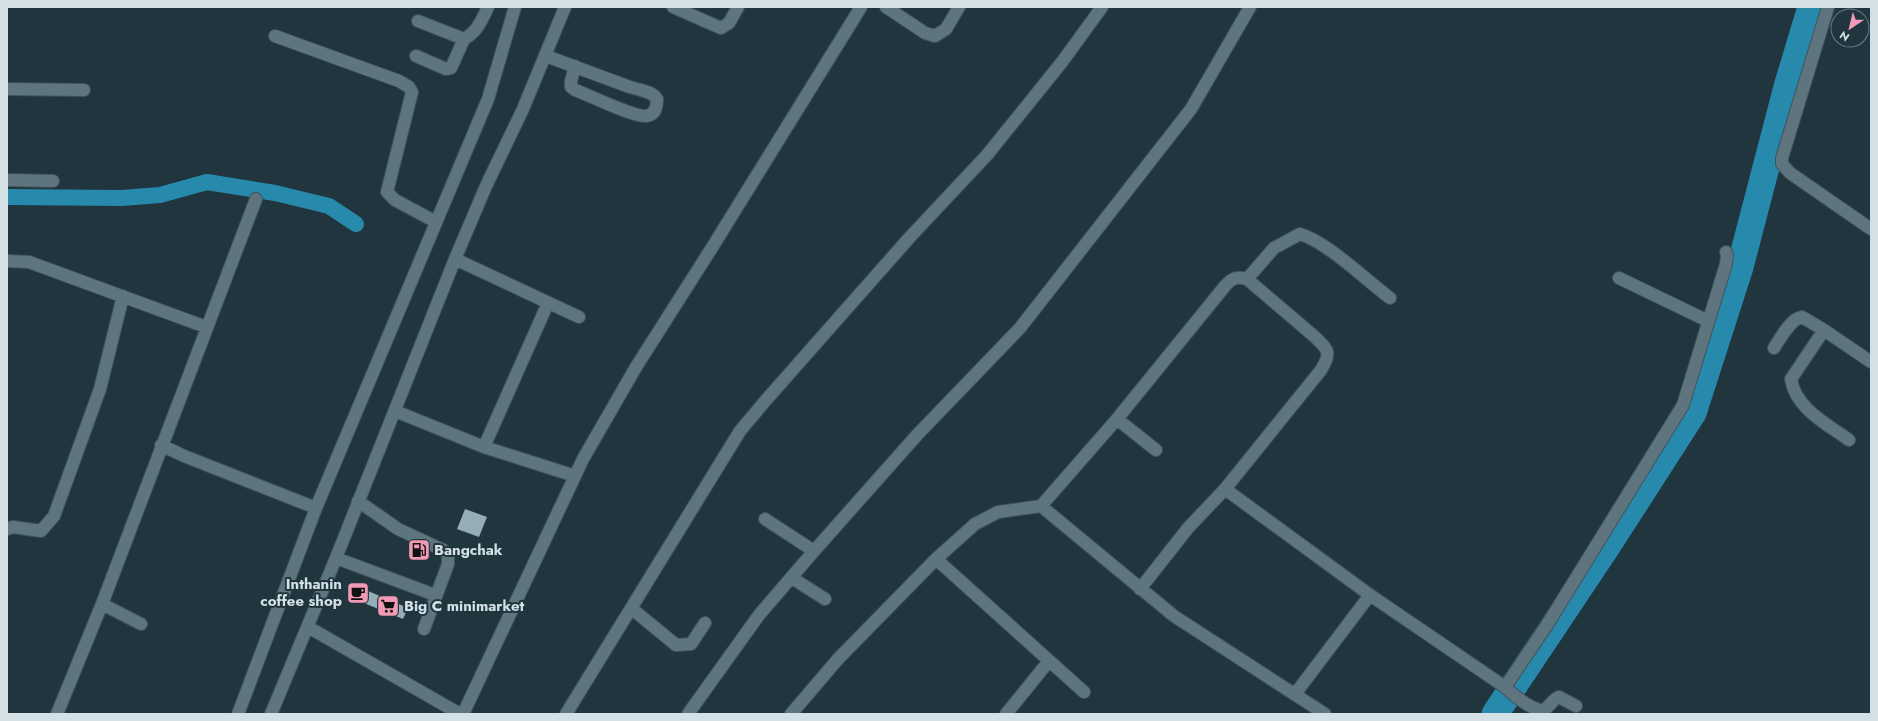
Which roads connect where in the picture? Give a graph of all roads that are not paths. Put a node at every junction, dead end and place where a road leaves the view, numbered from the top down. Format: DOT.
graph roads {
  1 [pos="488,7"];
  2 [pos="516,7"];
  3 [pos="565,7"];
  4 [pos="673,7"];
  5 [pos="738,7"];
  6 [pos="861,7"];
  7 [pos="886,7"];
  8 [pos="959,7"];
  9 [pos="1102,7"];
  10 [pos="1250,7"];
  11 [pos="1828,7"];
  12 [pos="418,21"];
  13 [pos="275,36"];
  14 [pos="464,39"];
  15 [pos="416,56"];
  16 [pos="546,56"];
  17 [pos="575,66"];
  18 [pos="7,89"];
  19 [pos="84,90"];
  20 [pos="7,180"];
  21 [pos="53,181"];
  22 [pos="256,199"];
  23 [pos="436,222"];
  24 [pos="1871,229"];
  25 [pos="1726,252"];
  26 [pos="455,258"];
  27 [pos="7,261"];
  28 [pos="1619,278"];
  29 [pos="1247,279"];
  30 [pos="123,296"];
  31 [pos="1390,298"];
  32 [pos="548,303"];
  33 [pos="579,317"];
  34 [pos="1708,321"];
  35 [pos="206,326"];
  36 [pos="1824,330"];
  37 [pos="1774,348"];
  38 [pos="1871,362"];
  39 [pos="395,411"];
  40 [pos="1117,419"];
  41 [pos="1849,440"];
  42 [pos="161,444"];
  43 [pos="484,447"];
  44 [pos="1156,450"];
  45 [pos="575,476"];
  46 [pos="1225,489"];
  47 [pos="358,501"];
  48 [pos="1041,506"];
  49 [pos="316,508"];
  50 [pos="765,519"];
  51 [pos="7,529"];
  52 [pos="814,551"];
  53 [pos="336,558"];
  54 [pos="936,559"];
  55 [pos="792,578"];
  56 [pos="1140,589"];
  57 [pos="435,595"];
  58 [pos="1370,595"];
  59 [pos="825,599"];
  60 [pos="102,604"];
  61 [pos="631,608"];
  62 [pos="705,623"];
  63 [pos="141,624"];
  64 [pos="308,627"];
  65 [pos="424,629"];
  66 [pos="1049,660"];
  67 [pos="1507,688"];
  68 [pos="1084,692"];
  69 [pos="1295,694"];
  70 [pos="1576,706"];
  71 [pos="57,714"];
  72 [pos="238,714"];
  73 [pos="271,714"];
  74 [pos="460,714"];
  75 [pos="463,714"];
  76 [pos="566,714"];
  77 [pos="688,714"];
  78 [pos="791,714"];
  79 [pos="1006,714"];
  80 [pos="1325,714"];
  1 -- 14 [label="street"];
  2 -- 23 [label="street"];
  3 -- 16 [label="street"];
  4 -- 5 [label="street"];
  6 -- 45 [label="street"];
  7 -- 8 [label="street"];
  9 -- 61 [label="street"];
  10 -- 52 [label="street"];
  11 -- 24 [label="street"];
  12 -- 14 [label="street"];
  13 -- 23 [label="street"];
  14 -- 15 [label="street"];
  16 -- 17 [label="street"];
  16 -- 26 [label="street"];
  17 -- 17 [label="street"];
  18 -- 19 [label="street"];
  20 -- 21 [label="street"];
  22 -- 35 [label="street"];
  23 -- 49 [label="street"];
  25 -- 34 [label="street"];
  26 -- 32 [label="street"];
  26 -- 39 [label="street"];
  27 -- 30 [label="street"];
  28 -- 34 [label="street"];
  29 -- 31 [label="street"];
  29 -- 40 [label="street"];
  29 -- 46 [label="street"];
  30 -- 35 [label="street"];
  30 -- 51 [label="street"];
  32 -- 33 [label="street"];
  32 -- 43 [label="street"];
  34 -- 67 [label="street"];
  35 -- 42 [label="street"];
  36 -- 37 [label="street"];
  36 -- 38 [label="street"];
  36 -- 41 [label="street"];
  39 -- 43 [label="street"];
  39 -- 47 [label="street"];
  40 -- 44 [label="street"];
  40 -- 48 [label="street"];
  42 -- 49 [label="street"];
  42 -- 60 [label="street"];
  43 -- 45 [label="street"];
  45 -- 75 [label="street"];
  46 -- 56 [label="street"];
  46 -- 58 [label="street"];
  47 -- 53 [label="street"];
  47 -- 57 [label="street"];
  48 -- 54 [label="street"];
  48 -- 56 [label="street"];
  49 -- 72 [label="street"];
  50 -- 52 [label="street"];
  52 -- 55 [label="street"];
  53 -- 57 [label="street"];
  53 -- 64 [label="street"];
  54 -- 66 [label="street"];
  54 -- 78 [label="street"];
  55 -- 59 [label="street"];
  55 -- 77 [label="street"];
  56 -- 69 [label="street"];
  57 -- 65 [label="street"];
  58 -- 67 [label="street"];
  58 -- 69 [label="street"];
  60 -- 63 [label="street"];
  60 -- 71 [label="street"];
  61 -- 62 [label="street"];
  61 -- 76 [label="street"];
  64 -- 73 [label="street"];
  64 -- 74 [label="street"];
  66 -- 68 [label="street"];
  66 -- 79 [label="street"];
  67 -- 70 [label="street"];
  69 -- 80 [label="street"];
}
